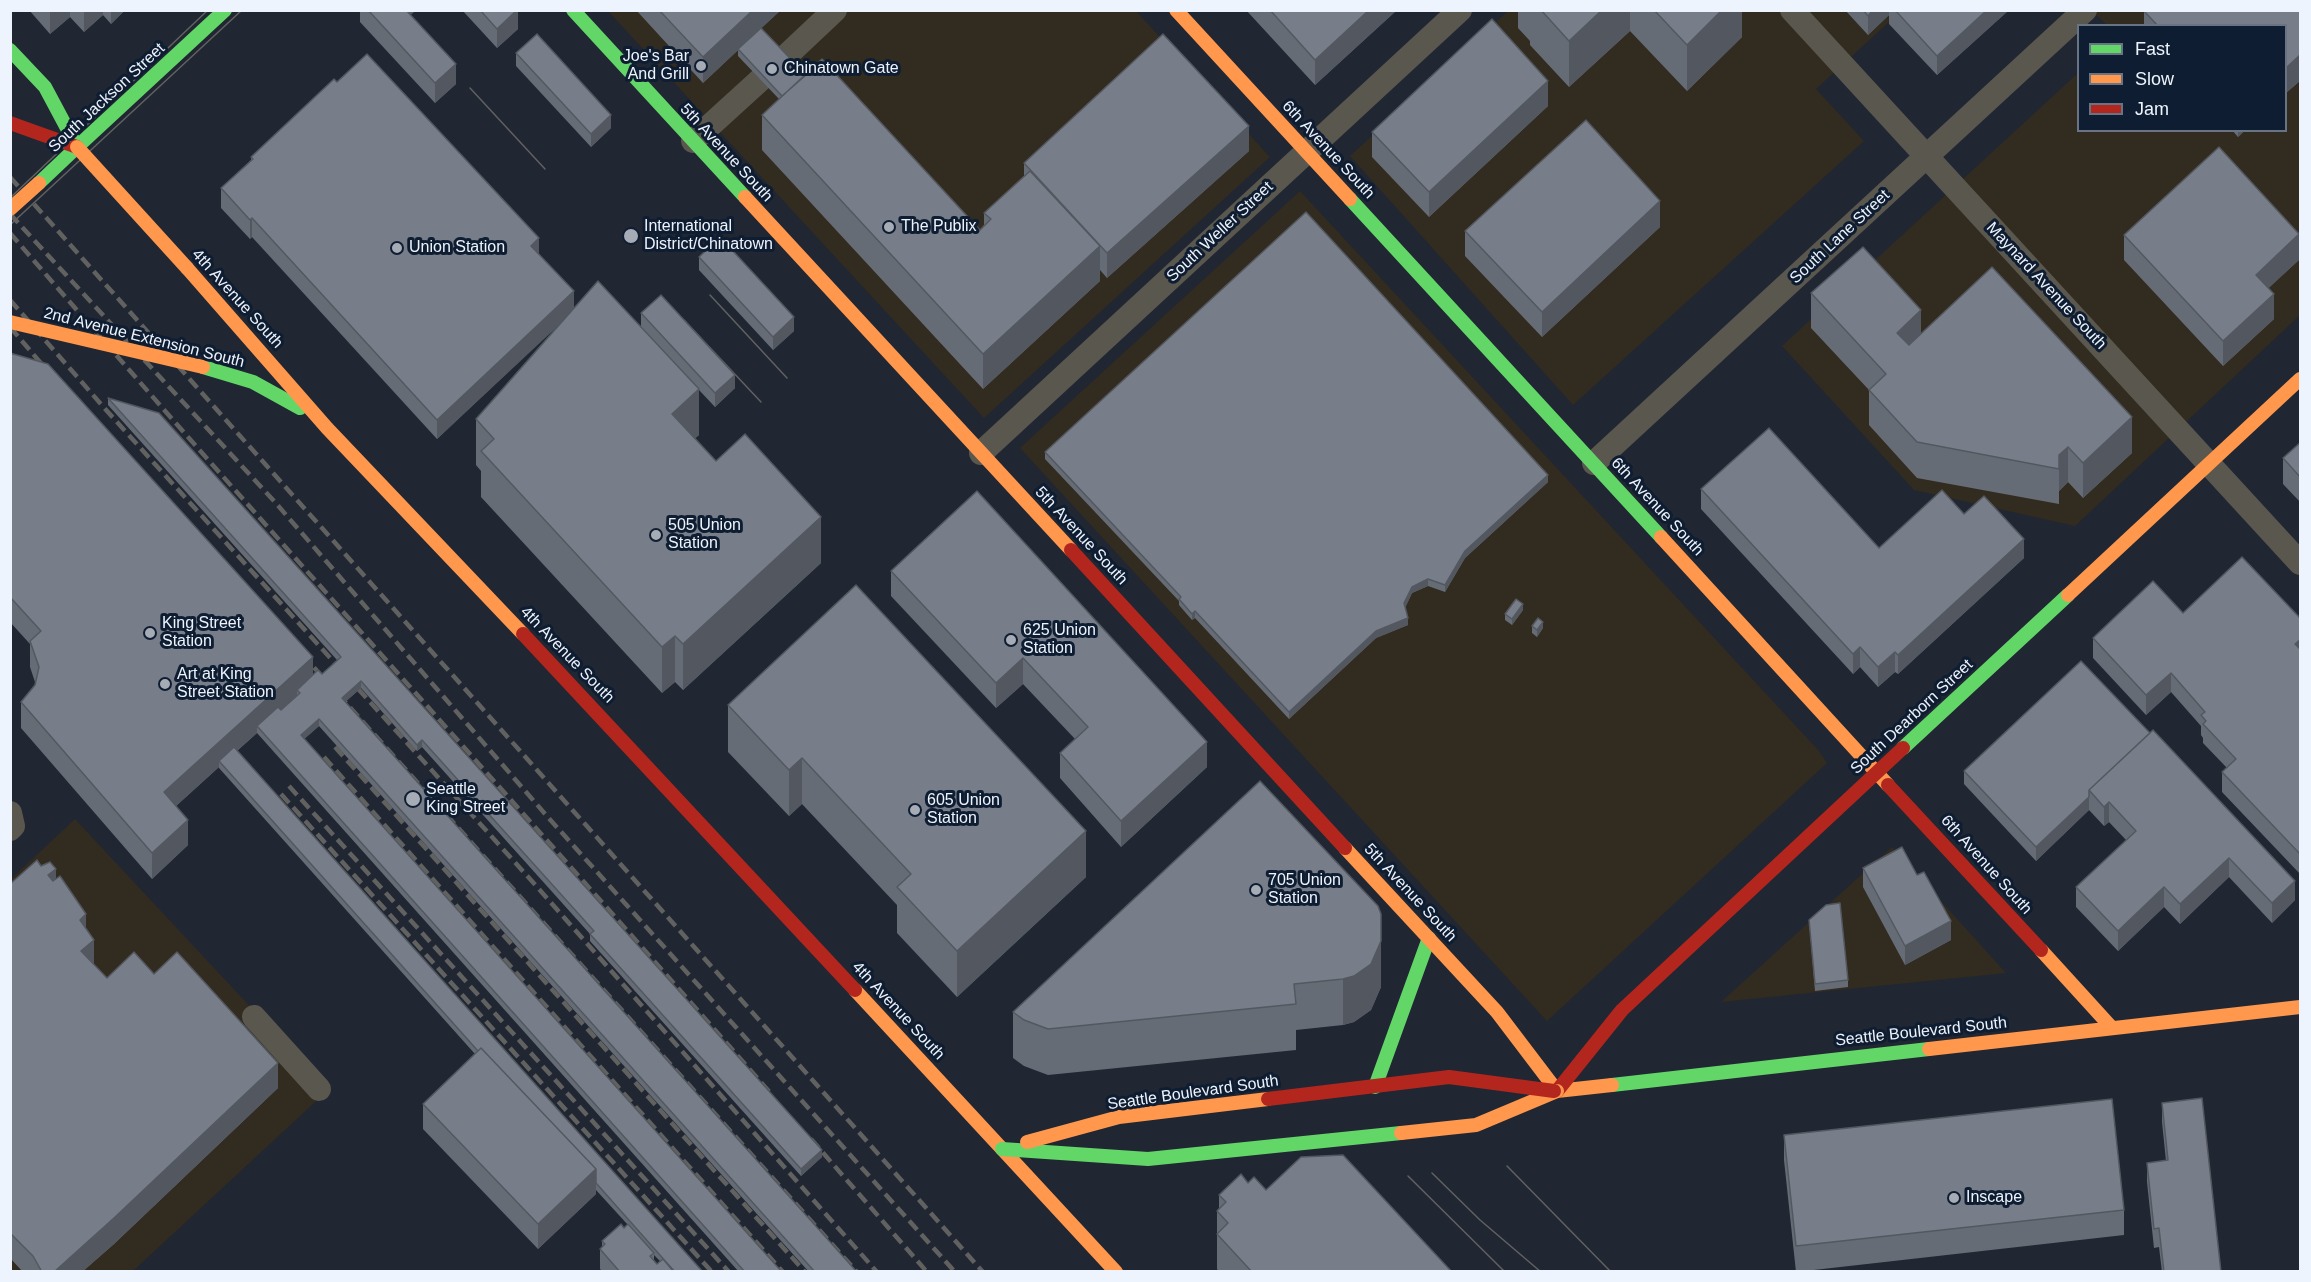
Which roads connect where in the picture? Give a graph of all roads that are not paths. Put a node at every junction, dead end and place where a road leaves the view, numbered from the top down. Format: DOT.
graph roads {
  1 [pos="225,10"];
  2 [pos="573,10"];
  3 [pos="835,10"];
  4 [pos="1176,10"];
  5 [pos="1460,10"];
  6 [pos="1792,10"];
  7 [pos="2085,10"];
  8 [pos="10,50"];
  9 [pos="784,58"];
  10 [pos="760,80"];
  11 [pos="10,123"];
  12 [pos="693,141"];
  13 [pos="77,147"];
  14 [pos="1306,152"];
  15 [pos="1926,157"];
  16 [pos="10,209"];
  17 [pos="10,322"];
  18 [pos="2301,379"];
  19 [pos="327,428"];
  20 [pos="981,453"];
  21 [pos="1594,463"];
  22 [pos="2210,463"];
  23 [pos="2301,563"];
  24 [pos="1878,771"];
  25 [pos="1429,938"];
  26 [pos="2299,1007"];
  27 [pos="254,1017"];
  28 [pos="2112,1028"];
  29 [pos="1375,1086"];
  30 [pos="319,1089"];
  31 [pos="1557,1091"];
  32 [pos="1002,1149"];
  33 [pos="1116,1272"];
  1 -- 13 [label="main road, South Jackson Street"];
  2 -- 12 [label="main road, 5th Avenue South"];
  3 -- 9 [label="street"];
  4 -- 14 [label="main road, 6th Avenue South"];
  5 -- 14 [label="street, South Weller Street"];
  6 -- 15 [label="street, Maynard Avenue South"];
  7 -- 15 [label="street, South Lane Street"];
  8 -- 13 [label="main road, 4th Avenue South"];
  10 -- 12 [label="street"];
  11 -- 13 [label="main road"];
  12 -- 20 [label="main road, 5th Avenue South"];
  13 -- 16 [label="main road, South Jackson Street, bridge"];
  13 -- 19 [label="main road, 4th Avenue South, bridge"];
  14 -- 20 [label="street, South Weller Street"];
  14 -- 21 [label="main road, 6th Avenue South"];
  15 -- 21 [label="street, South Lane Street"];
  15 -- 22 [label="street, Maynard Avenue South"];
  17 -- 19 [label="main road, 2nd Avenue Extension South, bridge"];
  18 -- 22 [label="main road, South Dearborn Street"];
  19 -- 32 [label="main road, 4th Avenue South"];
  20 -- 25 [label="main road, 5th Avenue South"];
  21 -- 24 [label="main road, 6th Avenue South"];
  22 -- 23 [label="street, Maynard Avenue South"];
  22 -- 24 [label="main road, South Dearborn Street"];
  24 -- 28 [label="main road, 6th Avenue South"];
  24 -- 31 [label="main road, South Dearborn Street"];
  25 -- 29 [label="main road"];
  25 -- 31 [label="main road, 5th Avenue South"];
  26 -- 28 [label="main road, Seattle Boulevard South"];
  27 -- 30 [label="street"];
  28 -- 31 [label="main road, Seattle Boulevard South"];
  29 -- 31 [label="main road, Seattle Boulevard South, bridge"];
  29 -- 32 [label="main road, Seattle Boulevard South, bridge"];
  31 -- 32 [label="main road, Seattle Boulevard South, bridge"];
  32 -- 33 [label="main road, 4th Avenue South"];
}
